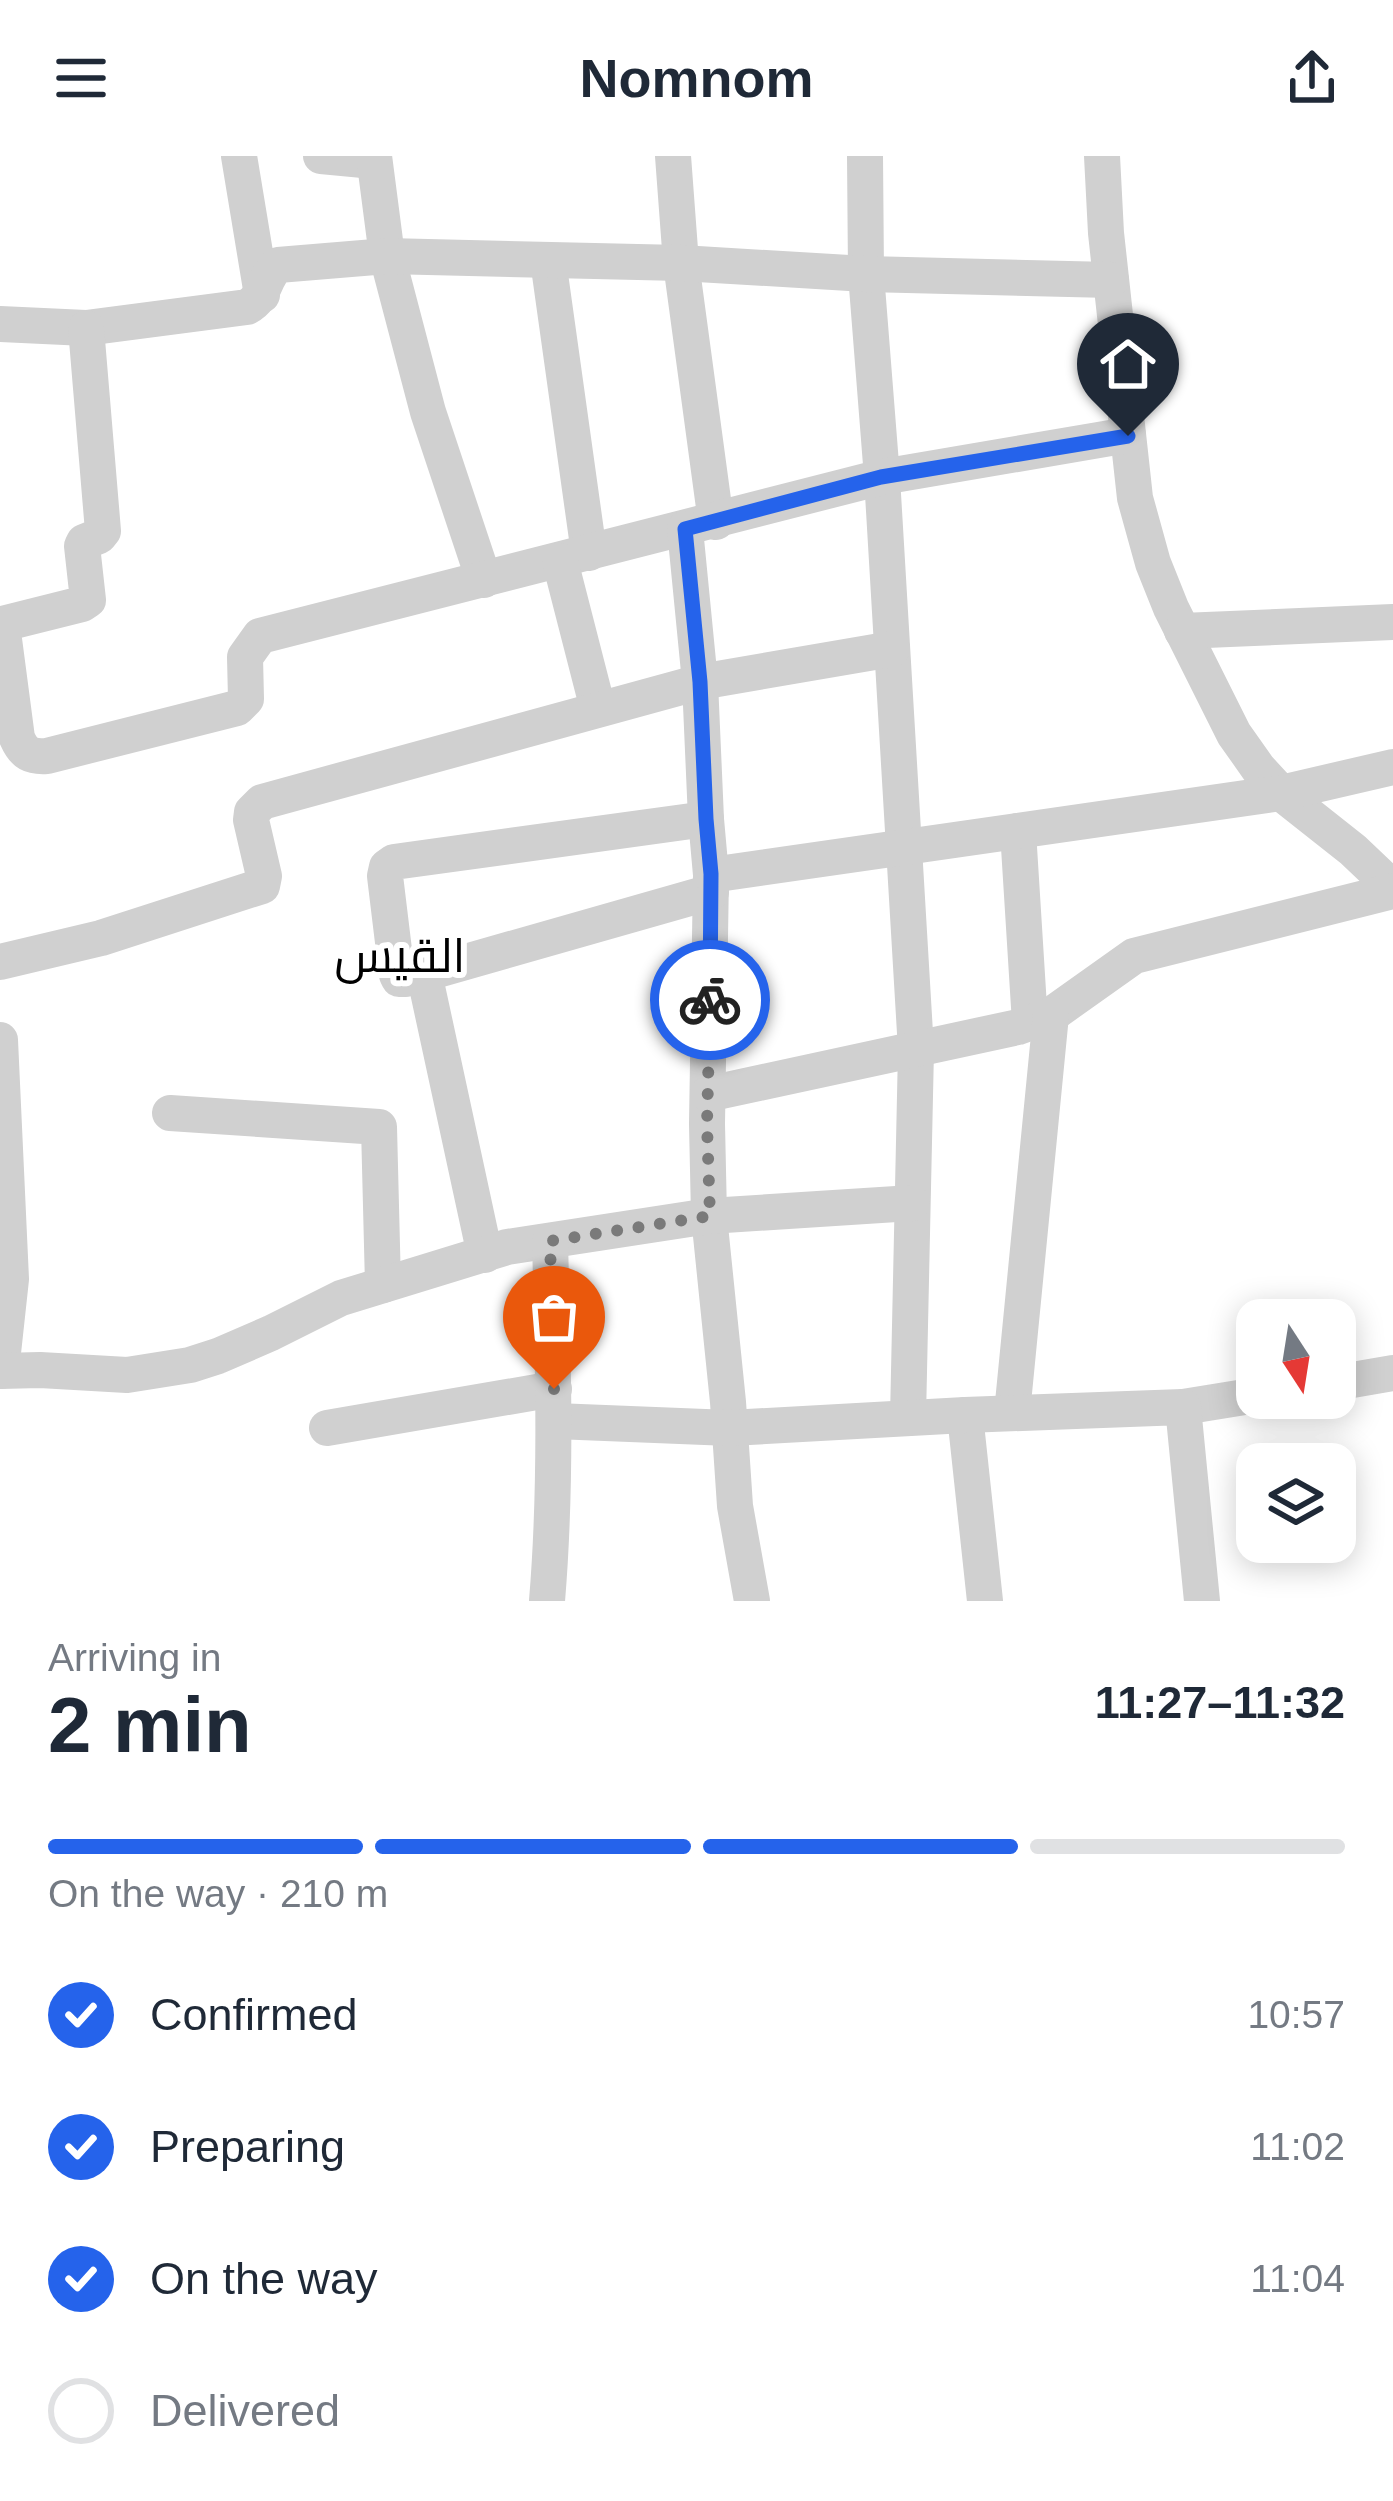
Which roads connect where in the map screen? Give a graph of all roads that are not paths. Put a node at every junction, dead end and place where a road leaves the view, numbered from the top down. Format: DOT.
graph roads {
  1 [pos="239,156"];
  2 [pos="321,156"];
  3 [pos="673,156"];
  4 [pos="865,156"];
  5 [pos="1102,156"];
  6 [pos="374,158"];
  7 [pos="387,256"];
  8 [pos="548,260"];
  9 [pos="681,263"];
  10 [pos="866,274"];
  11 [pos="1111,280"];
  12 [pos="262,295"];
  13 [pos="0,324"];
  14 [pos="86,328"];
  15 [pos="1128,436"];
  16 [pos="881,477"];
  17 [pos="700,525"];
  18 [pos="575,557"];
  19 [pos="484,580"];
  20 [pos="1393,622"];
  21 [pos="1183,631"];
  22 [pos="892,649"];
  23 [pos="700,682"];
  24 [pos="598,709"];
  25 [pos="1393,767"];
  26 [pos="1281,793"];
  27 [pos="706,819"];
  28 [pos="1018,831"];
  29 [pos="904,847"];
  30 [pos="711,883"];
  31 [pos="1393,889"];
  32 [pos="0,962"];
  33 [pos="424,974"];
  34 [pos="1041,1019"];
  35 [pos="0,1040"];
  36 [pos="916,1050"];
  37 [pos="708,1094"];
  38 [pos="170,1113"];
  39 [pos="912,1203"];
  40 [pos="710,1216"];
  41 [pos="550,1241"];
  42 [pos="485,1255"];
  43 [pos="383,1286"];
  44 [pos="0,1371"];
  45 [pos="1393,1373"];
  46 [pos="1356,1379"];
  47 [pos="1236,1398"];
  48 [pos="555,1405"];
  49 [pos="1183,1407"];
  50 [pos="1012,1413"];
  51 [pos="965,1415"];
  52 [pos="908,1418"];
  53 [pos="730,1427"];
  54 [pos="327,1428"];
  55 [pos="548,1601"];
  56 [pos="752,1601"];
  57 [pos="985,1601"];
  58 [pos="1202,1601"];
  1 -- 12 [label="street"];
  2 -- 6 [label="street"];
  3 -- 9 [label="street"];
  4 -- 10 [label="street"];
  5 -- 11 [label="street"];
  6 -- 7 [label="street"];
  7 -- 8 [label="street"];
  7 -- 12 [label="street"];
  7 -- 19 [label="street"];
  8 -- 9 [label="street"];
  8 -- 18 [label="street"];
  9 -- 10 [label="street"];
  9 -- 17 [label="street"];
  10 -- 11 [label="street"];
  10 -- 16 [label="street"];
  11 -- 15 [label="street"];
  12 -- 14 [label="street"];
  13 -- 14 [label="street"];
  14 -- 19 [label="street"];
  15 -- 16 [label="street"];
  15 -- 21 [label="street"];
  16 -- 17 [label="street"];
  16 -- 22 [label="street"];
  17 -- 18 [label="street"];
  17 -- 23 [label="street"];
  18 -- 19 [label="street"];
  18 -- 24 [label="street"];
  20 -- 21 [label="street"];
  21 -- 26 [label="street"];
  22 -- 23 [label="street"];
  22 -- 29 [label="street"];
  23 -- 24 [label="street"];
  23 -- 27 [label="street"];
  24 -- 32 [label="street"];
  25 -- 26 [label="street"];
  26 -- 28 [label="street"];
  26 -- 31 [label="street"];
  27 -- 30 [label="street"];
  27 -- 33 [label="street"];
  28 -- 29 [label="street"];
  28 -- 34 [label="street"];
  29 -- 30 [label="street"];
  29 -- 36 [label="street"];
  30 -- 33 [label="street"];
  30 -- 37 [label="street"];
  31 -- 34 [label="street"];
  33 -- 42 [label="street"];
  34 -- 36 [label="street"];
  34 -- 50 [label="street"];
  35 -- 44 [label="street"];
  36 -- 37 [label="street"];
  36 -- 39 [label="street"];
  37 -- 40 [label="street"];
  38 -- 43 [label="street"];
  39 -- 40 [label="street"];
  39 -- 52 [label="street"];
  40 -- 41 [label="street"];
  40 -- 53 [label="street"];
  41 -- 42 [label="street"];
  41 -- 48 [label="street"];
  42 -- 43 [label="street"];
  43 -- 44 [label="street"];
  45 -- 46 [label="street"];
  47 -- 49 [label="street"];
  48 -- 53 [label="street"];
  48 -- 54 [label="street"];
  48 -- 55 [label="street"];
  49 -- 50 [label="street"];
  49 -- 58 [label="street"];
  50 -- 51 [label="street"];
  51 -- 52 [label="street"];
  51 -- 57 [label="street"];
  52 -- 53 [label="street"];
  53 -- 56 [label="street"];
}
